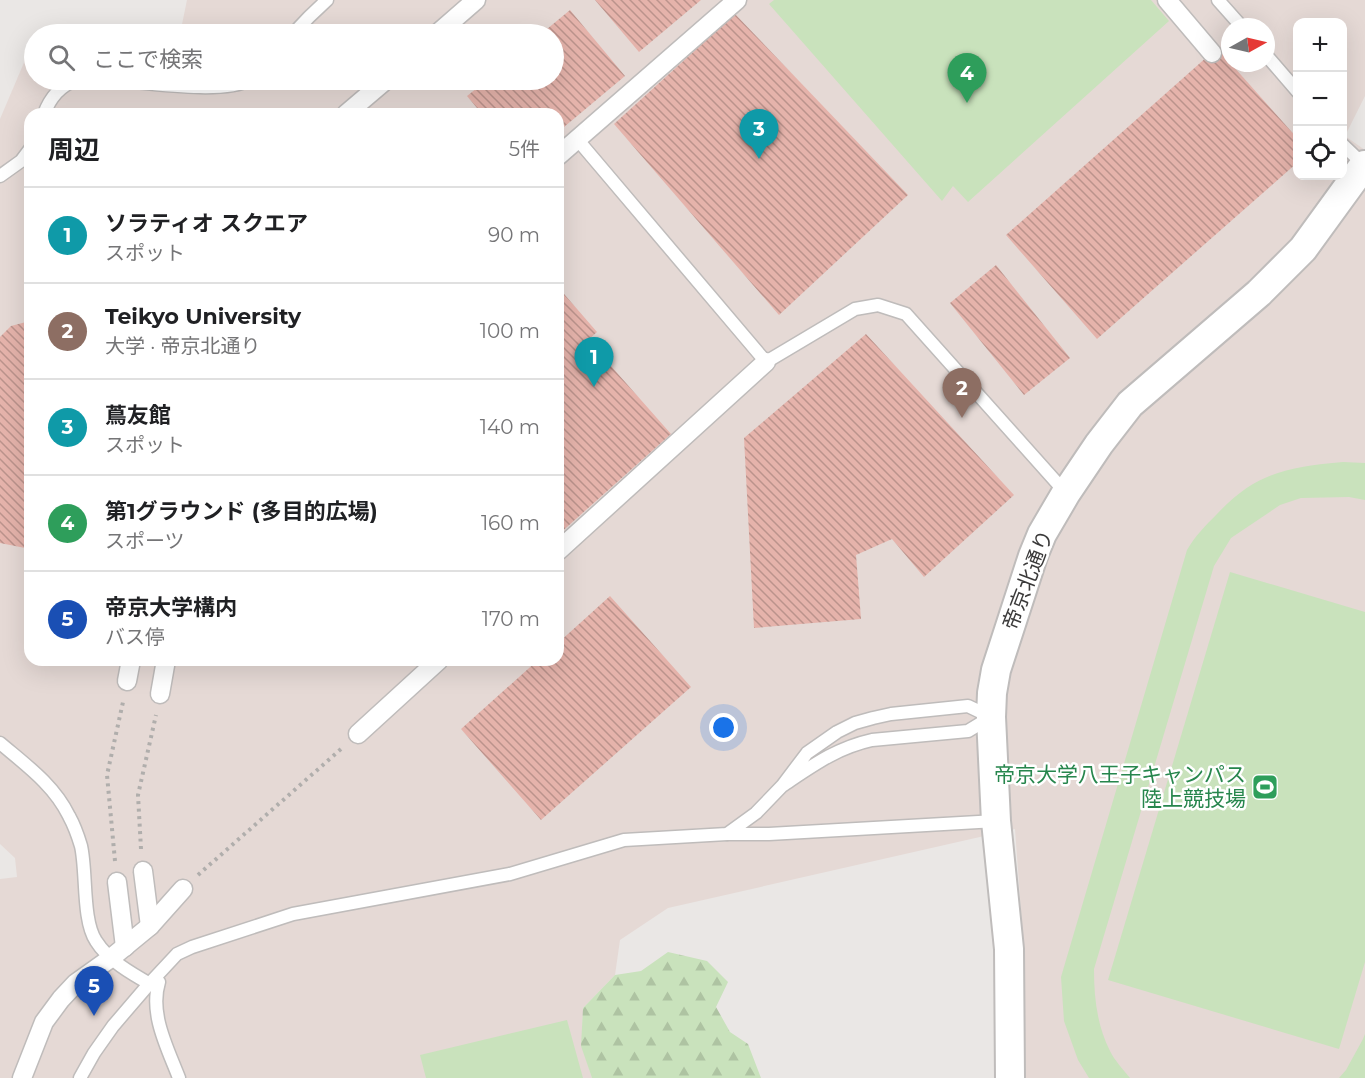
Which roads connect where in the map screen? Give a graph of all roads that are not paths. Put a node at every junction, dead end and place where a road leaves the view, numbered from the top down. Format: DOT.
graph roads {
  1 [pos="327,0"];
  2 [pos="476,0"];
  3 [pos="737,0"];
  4 [pos="1167,0"];
  5 [pos="1218,0"];
  6 [pos="1234,18"];
  7 [pos="302,24"];
  8 [pos="448,24"];
  9 [pos="1212,53"];
  10 [pos="1275,65"];
  11 [pos="1293,86"];
  12 [pos="58,90"];
  13 [pos="374,90"];
  14 [pos="46,108"];
  15 [pos="353,108"];
  16 [pos="577,139"];
  17 [pos="1347,149"];
  18 [pos="564,151"];
  19 [pos="24,157"];
  20 [pos="1364,165"];
  21 [pos="0,176"];
  22 [pos="766,362"];
  23 [pos="1066,493"];
  24 [pos="564,546"];
  25 [pos="130,666"];
  26 [pos="165,666"];
  27 [pos="432,666"];
  28 [pos="127,681"];
  29 [pos="160,694"];
  30 [pos="991,717"];
  31 [pos="358,734"];
  32 [pos="0,743"];
  33 [pos="782,786"];
  34 [pos="996,821"];
  35 [pos="727,834"];
  36 [pos="143,872"];
  37 [pos="117,882"];
  38 [pos="183,889"];
  39 [pos="150,926"];
  40 [pos="125,946"];
  41 [pos="111,958"];
  42 [pos="153,986"];
  43 [pos="22,1078"];
  44 [pos="80,1078"];
  45 [pos="179,1078"];
  46 [pos="1010,1078"];
  1 -- 7 [label="lane"];
  2 -- 8 [label="street"];
  3 -- 16 [label="street"];
  4 -- 9 [label="street"];
  5 -- 6 [label="lane"];
  10 -- 11 [label="lane"];
  12 -- 14 [label="lane"];
  13 -- 15 [label="street"];
  16 -- 18 [label="street"];
  16 -- 22 [label="lane"];
  17 -- 20 [label="lane"];
  19 -- 21 [label="lane"];
  20 -- 23 [label="street, 帝京北通り"];
  22 -- 23 [label="lane"];
  22 -- 24 [label="street"];
  23 -- 30 [label="street, 帝京北通り"];
  25 -- 28 [label="street"];
  26 -- 29 [label="street"];
  27 -- 31 [label="street"];
  30 -- 33 [label="lane"];
  30 -- 33 [label="lane"];
  30 -- 34 [label="street, 帝京北通り"];
  32 -- 41 [label="lane"];
  33 -- 35 [label="lane"];
  34 -- 35 [label="lane"];
  34 -- 46 [label="street, 帝京北通り"];
  35 -- 42 [label="lane"];
  36 -- 39 [label="street"];
  37 -- 40 [label="street"];
  38 -- 39 [label="street"];
  39 -- 40 [label="street"];
  40 -- 41 [label="street"];
  41 -- 42 [label="lane"];
  41 -- 43 [label="street"];
  42 -- 44 [label="lane"];
  42 -- 45 [label="lane"];
}
